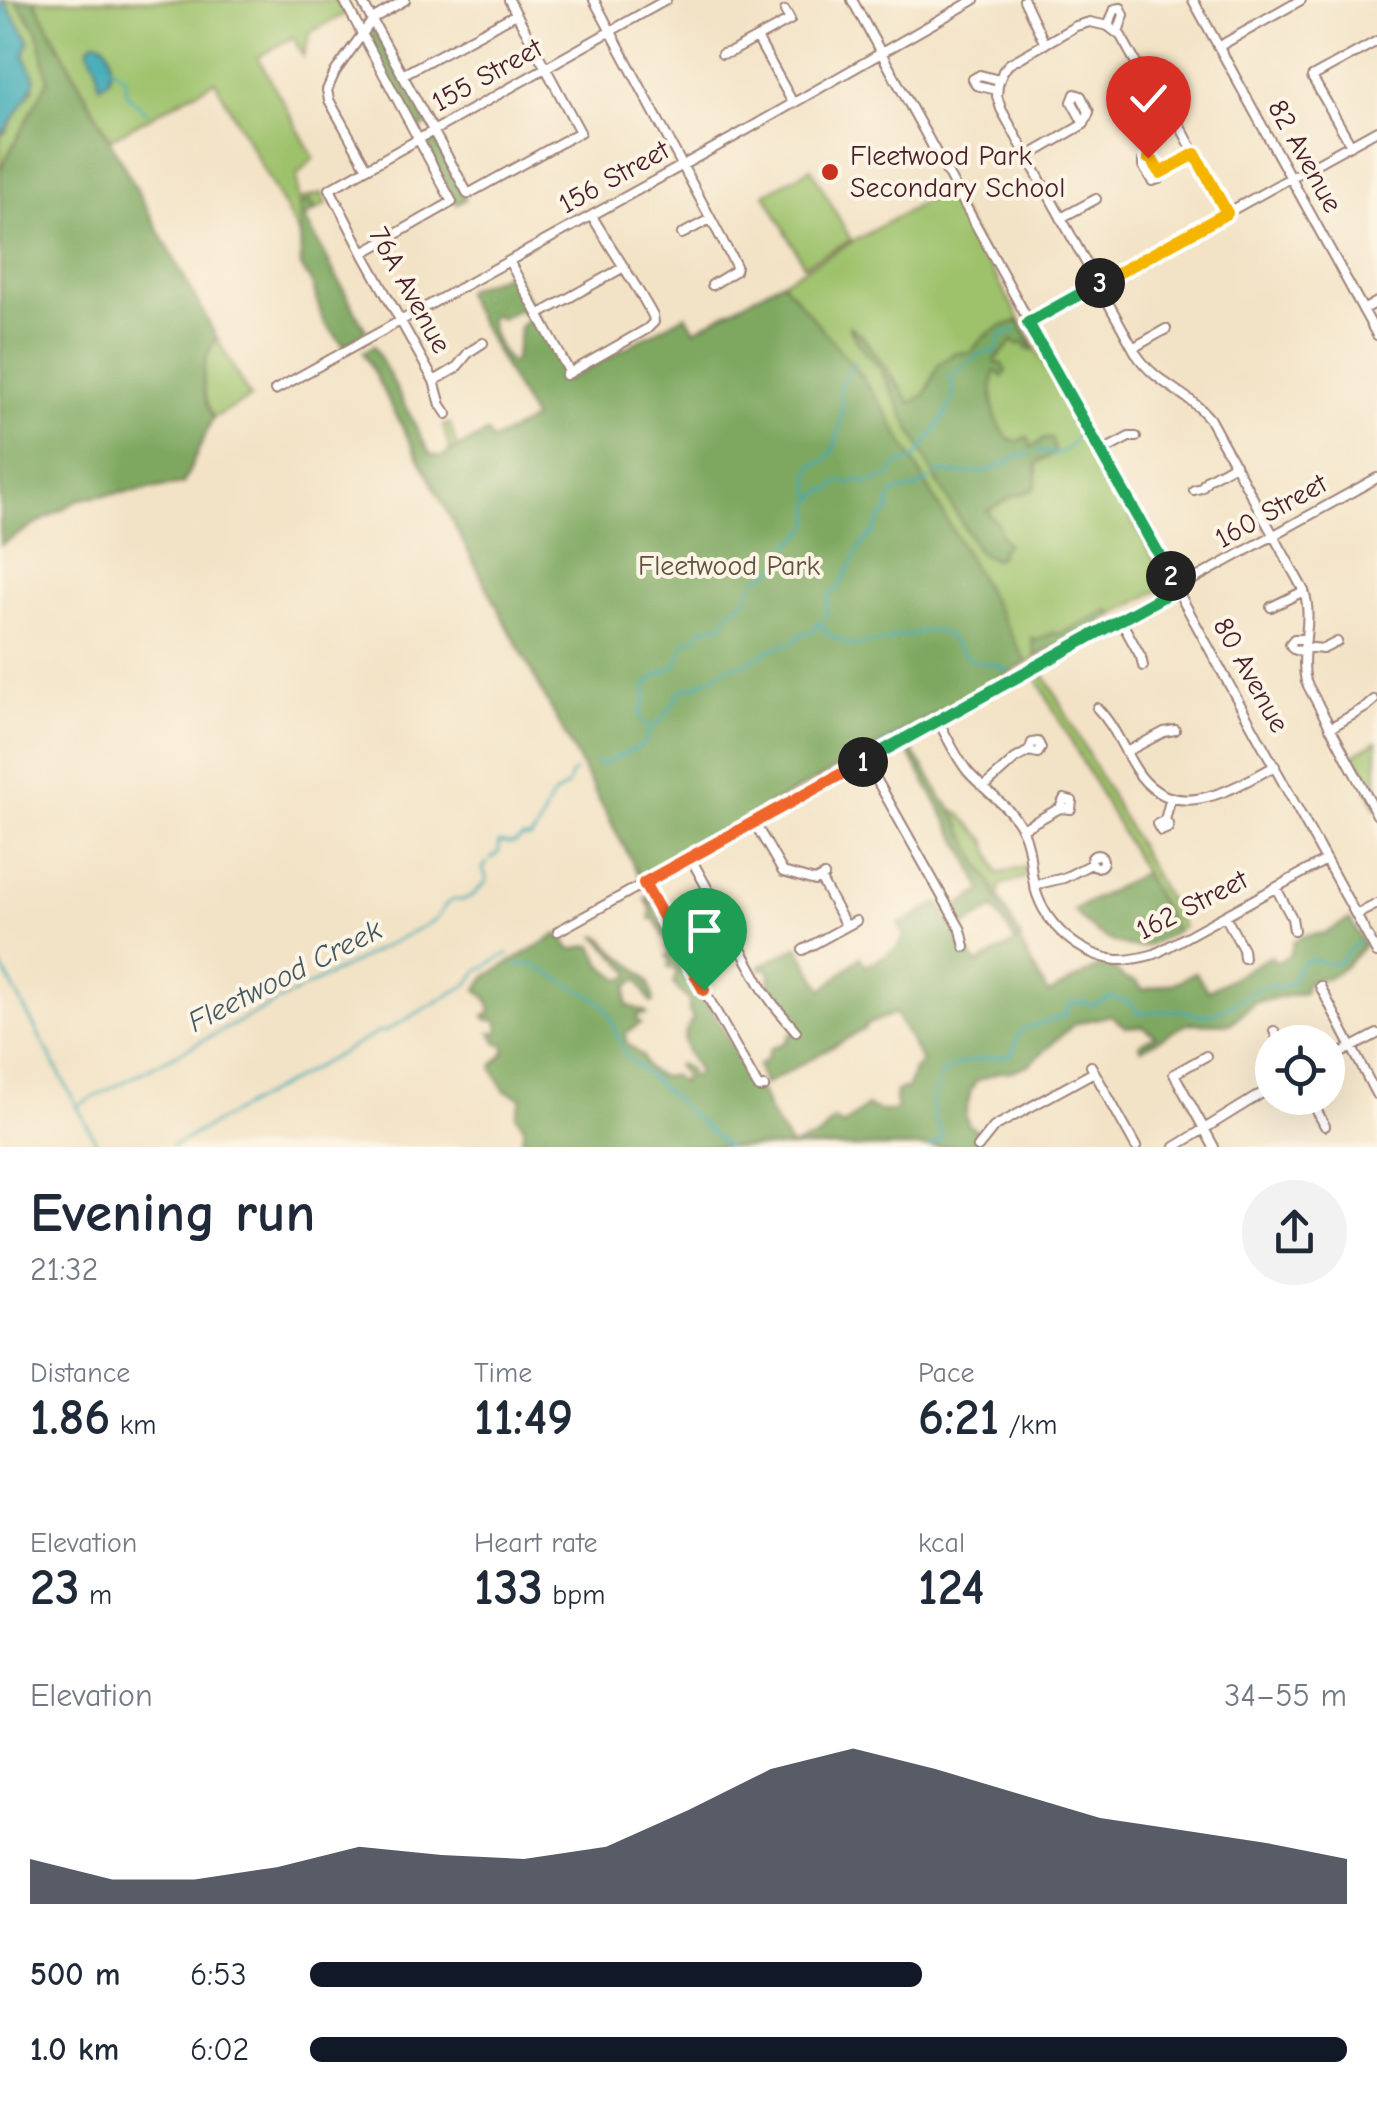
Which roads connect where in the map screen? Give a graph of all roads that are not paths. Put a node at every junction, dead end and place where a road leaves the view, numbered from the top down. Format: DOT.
graph roads {
  1 [pos="344,0"];
  2 [pos="361,0"];
  3 [pos="405,0"];
  4 [pos="509,0"];
  5 [pos="594,0"];
  6 [pos="666,0"];
  7 [pos="852,0"];
  8 [pos="974,0"];
  9 [pos="1024,0"];
  10 [pos="1193,0"];
  11 [pos="1302,0"];
  12 [pos="1288,3"];
  13 [pos="785,11"];
  14 [pos="516,14"];
  15 [pos="372,20"];
  16 [pos="1108,26"];
  17 [pos="611,30"];
  18 [pos="1118,32"];
  19 [pos="362,34"];
  20 [pos="757,38"];
  21 [pos="1377,41"];
  22 [pos="1044,44"];
  23 [pos="1218,46"];
  24 [pos="881,53"];
  25 [pos="722,54"];
  26 [pos="546,67"];
  27 [pos="402,75"];
  28 [pos="793,102"];
  29 [pos="1084,124"];
  30 [pos="1377,130"];
  31 [pos="432,131"];
  32 [pos="420,138"];
  33 [pos="1351,144"];
  34 [pos="1195,154"];
  35 [pos="1027,156"];
  36 [pos="681,166"];
  37 [pos="367,168"];
  38 [pos="1160,173"];
  39 [pos="1290,177"];
  40 [pos="330,189"];
  41 [pos="1096,199"];
  42 [pos="1227,213"];
  43 [pos="592,216"];
  44 [pos="710,218"];
  45 [pos="1061,218"];
  46 [pos="682,234"];
  47 [pos="363,253"];
  48 [pos="509,262"];
  49 [pos="624,267"];
  50 [pos="1098,284"];
  51 [pos="712,286"];
  52 [pos="1377,302"];
  53 [pos="1363,310"];
  54 [pos="538,315"];
  55 [pos="400,322"];
  56 [pos="1028,323"];
  57 [pos="1166,329"];
  58 [pos="1377,335"];
  59 [pos="483,344"];
  60 [pos="1132,348"];
  61 [pos="434,381"];
  62 [pos="275,390"];
  63 [pos="447,414"];
  64 [pos="1136,437"];
  65 [pos="1101,452"];
  66 [pos="1236,464"];
  67 [pos="1377,478"];
  68 [pos="1194,490"];
  69 [pos="1274,534"];
  70 [pos="1178,588"];
  71 [pos="1304,591"];
  72 [pos="1270,607"];
  73 [pos="1120,619"];
  74 [pos="1337,642"];
  75 [pos="1304,646"];
  76 [pos="1142,666"];
  77 [pos="1374,700"];
  78 [pos="1096,708"];
  79 [pos="938,720"];
  80 [pos="1330,728"];
  81 [pos="1175,730"];
  82 [pos="1029,751"];
  83 [pos="1126,752"];
  84 [pos="866,760"];
  85 [pos="1275,766"];
  86 [pos="984,787"];
  87 [pos="1171,798"];
  88 [pos="1060,808"];
  89 [pos="1377,815"];
  90 [pos="1164,820"];
  91 [pos="754,822"];
  92 [pos="1022,829"];
  93 [pos="690,857"];
  94 [pos="1326,860"];
  95 [pos="1091,864"];
  96 [pos="644,883"];
  97 [pos="1034,885"];
  98 [pos="1276,888"];
  99 [pos="1377,904"];
  100 [pos="1356,915"];
  101 [pos="1225,916"];
  102 [pos="856,922"];
  103 [pos="846,926"];
  104 [pos="1294,930"];
  105 [pos="558,931"];
  106 [pos="965,947"];
  107 [pos="803,950"];
  108 [pos="1377,952"];
  109 [pos="1244,958"];
  110 [pos="1320,986"];
  111 [pos="796,1030"];
  112 [pos="1377,1034"];
  113 [pos="1352,1049"];
  114 [pos="1345,1052"];
  115 [pos="1206,1056"];
  116 [pos="764,1088"];
  117 [pos="1376,1094"];
  118 [pos="1255,1098"];
  119 [pos="1319,1115"];
  120 [pos="1325,1126"];
  121 [pos="1204,1130"];
  122 [pos="978,1147"];
  123 [pos="1136,1147"];
  124 [pos="1176,1147"];
  125 [pos="1214,1147"];
  1 -- 19 [label="street"];
  2 -- 15 [label="street"];
  3 -- 15 [label="street"];
  4 -- 14 [label="street"];
  5 -- 17 [label="street"];
  6 -- 17 [label="street, 155 Street"];
  7 -- 24 [label="street, 80 Avenue"];
  8 -- 24 [label="street, 156 Street"];
  9 -- 22 [label="street"];
  10 -- 23 [label="street, 82 Avenue"];
  11 -- 12 [label="street"];
  12 -- 23 [label="street"];
  13 -- 20 [label="street"];
  14 -- 26 [label="street"];
  14 -- 27 [label="street"];
  15 -- 19 [label="street"];
  15 -- 27 [label="street"];
  16 -- 18 [label="street"];
  16 -- 18 [label="street"];
  16 -- 22 [label="street"];
  17 -- 26 [label="street, 155 Street"];
  17 -- 36 [label="street"];
  18 -- 34 [label="street"];
  19 -- 32 [label="street"];
  19 -- 37 [label="street"];
  20 -- 25 [label="street"];
  20 -- 28 [label="street"];
  21 -- 33 [label="street"];
  22 -- 35 [label="street"];
  23 -- 39 [label="street, 82 Avenue"];
  24 -- 28 [label="street, 156 Street"];
  24 -- 56 [label="street, 80 Avenue"];
  26 -- 31 [label="street, 155 Street"];
  26 -- 31 [label="street"];
  27 -- 31 [label="street"];
  28 -- 36 [label="street, 156 Street"];
  29 -- 29 [label="street"];
  29 -- 35 [label="street"];
  30 -- 33 [label="street"];
  31 -- 32 [label="street, 155 Street"];
  32 -- 37 [label="street, 155 Street"];
  32 -- 47 [label="street"];
  33 -- 39 [label="street"];
  34 -- 38 [label="street"];
  34 -- 42 [label="street"];
  35 -- 45 [label="street"];
  36 -- 43 [label="street, 156 Street"];
  36 -- 44 [label="street"];
  37 -- 40 [label="street, 155 Street"];
  39 -- 42 [label="street"];
  39 -- 53 [label="street, 82 Avenue"];
  40 -- 47 [label="street, 76A Avenue"];
  41 -- 45 [label="street"];
  42 -- 50 [label="street"];
  43 -- 48 [label="street, 156 Street"];
  43 -- 49 [label="street"];
  44 -- 46 [label="street"];
  44 -- 51 [label="street"];
  45 -- 50 [label="street"];
  47 -- 55 [label="street, 76A Avenue"];
  48 -- 54 [label="street"];
  48 -- 55 [label="street, 156 Street"];
  49 -- 54 [label="street"];
  49 -- 54 [label="street"];
  50 -- 56 [label="street"];
  50 -- 60 [label="street"];
  52 -- 53 [label="street"];
  53 -- 58 [label="street, 82 Avenue"];
  55 -- 61 [label="street, 76A Avenue"];
  55 -- 62 [label="street, 156 Street"];
  56 -- 65 [label="street, 80 Avenue"];
  57 -- 60 [label="street"];
  59 -- 61 [label="street"];
  60 -- 66 [label="street"];
  61 -- 63 [label="street, 76A Avenue"];
  64 -- 65 [label="street"];
  65 -- 70 [label="street, 80 Avenue"];
  66 -- 68 [label="street"];
  66 -- 69 [label="street"];
  67 -- 69 [label="street, 160 Street"];
  69 -- 70 [label="street, 160 Street"];
  69 -- 71 [label="street"];
  70 -- 73 [label="street, 160 Street"];
  70 -- 85 [label="street, 80 Avenue"];
  71 -- 72 [label="street"];
  71 -- 75 [label="street"];
  73 -- 76 [label="street"];
  73 -- 79 [label="street, 160 Street"];
  74 -- 75 [label="street"];
  75 -- 80 [label="street"];
  77 -- 80 [label="street"];
  78 -- 83 [label="street"];
  79 -- 84 [label="street, 160 Street"];
  79 -- 86 [label="street"];
  80 -- 89 [label="street"];
  81 -- 83 [label="street"];
  82 -- 86 [label="street"];
  83 -- 87 [label="street"];
  84 -- 91 [label="street, 160 Street"];
  84 -- 106 [label="street"];
  85 -- 87 [label="street"];
  85 -- 94 [label="street, 80 Avenue"];
  86 -- 92 [label="street"];
  87 -- 90 [label="street"];
  88 -- 92 [label="street"];
  91 -- 93 [label="street, 160 Street"];
  91 -- 103 [label="street"];
  92 -- 97 [label="street"];
  93 -- 96 [label="street, 160 Street"];
  93 -- 111 [label="street"];
  94 -- 98 [label="street, 162 Street"];
  94 -- 100 [label="street, 80 Avenue"];
  95 -- 97 [label="street"];
  96 -- 105 [label="street, 160 Street"];
  96 -- 116 [label="street"];
  97 -- 101 [label="street, 162 Street"];
  98 -- 101 [label="street, 162 Street"];
  98 -- 104 [label="street"];
  99 -- 100 [label="street"];
  100 -- 108 [label="street, 80 Avenue"];
  101 -- 109 [label="street"];
  102 -- 103 [label="street"];
  103 -- 107 [label="street"];
  110 -- 113 [label="street"];
  112 -- 113 [label="street"];
  113 -- 114 [label="street"];
  113 -- 117 [label="street"];
  115 -- 121 [label="street"];
  118 -- 121 [label="street"];
  119 -- 120 [label="street"];
  121 -- 124 [label="street"];
  121 -- 125 [label="street"];
  122 -- 123 [label="street"];
}
